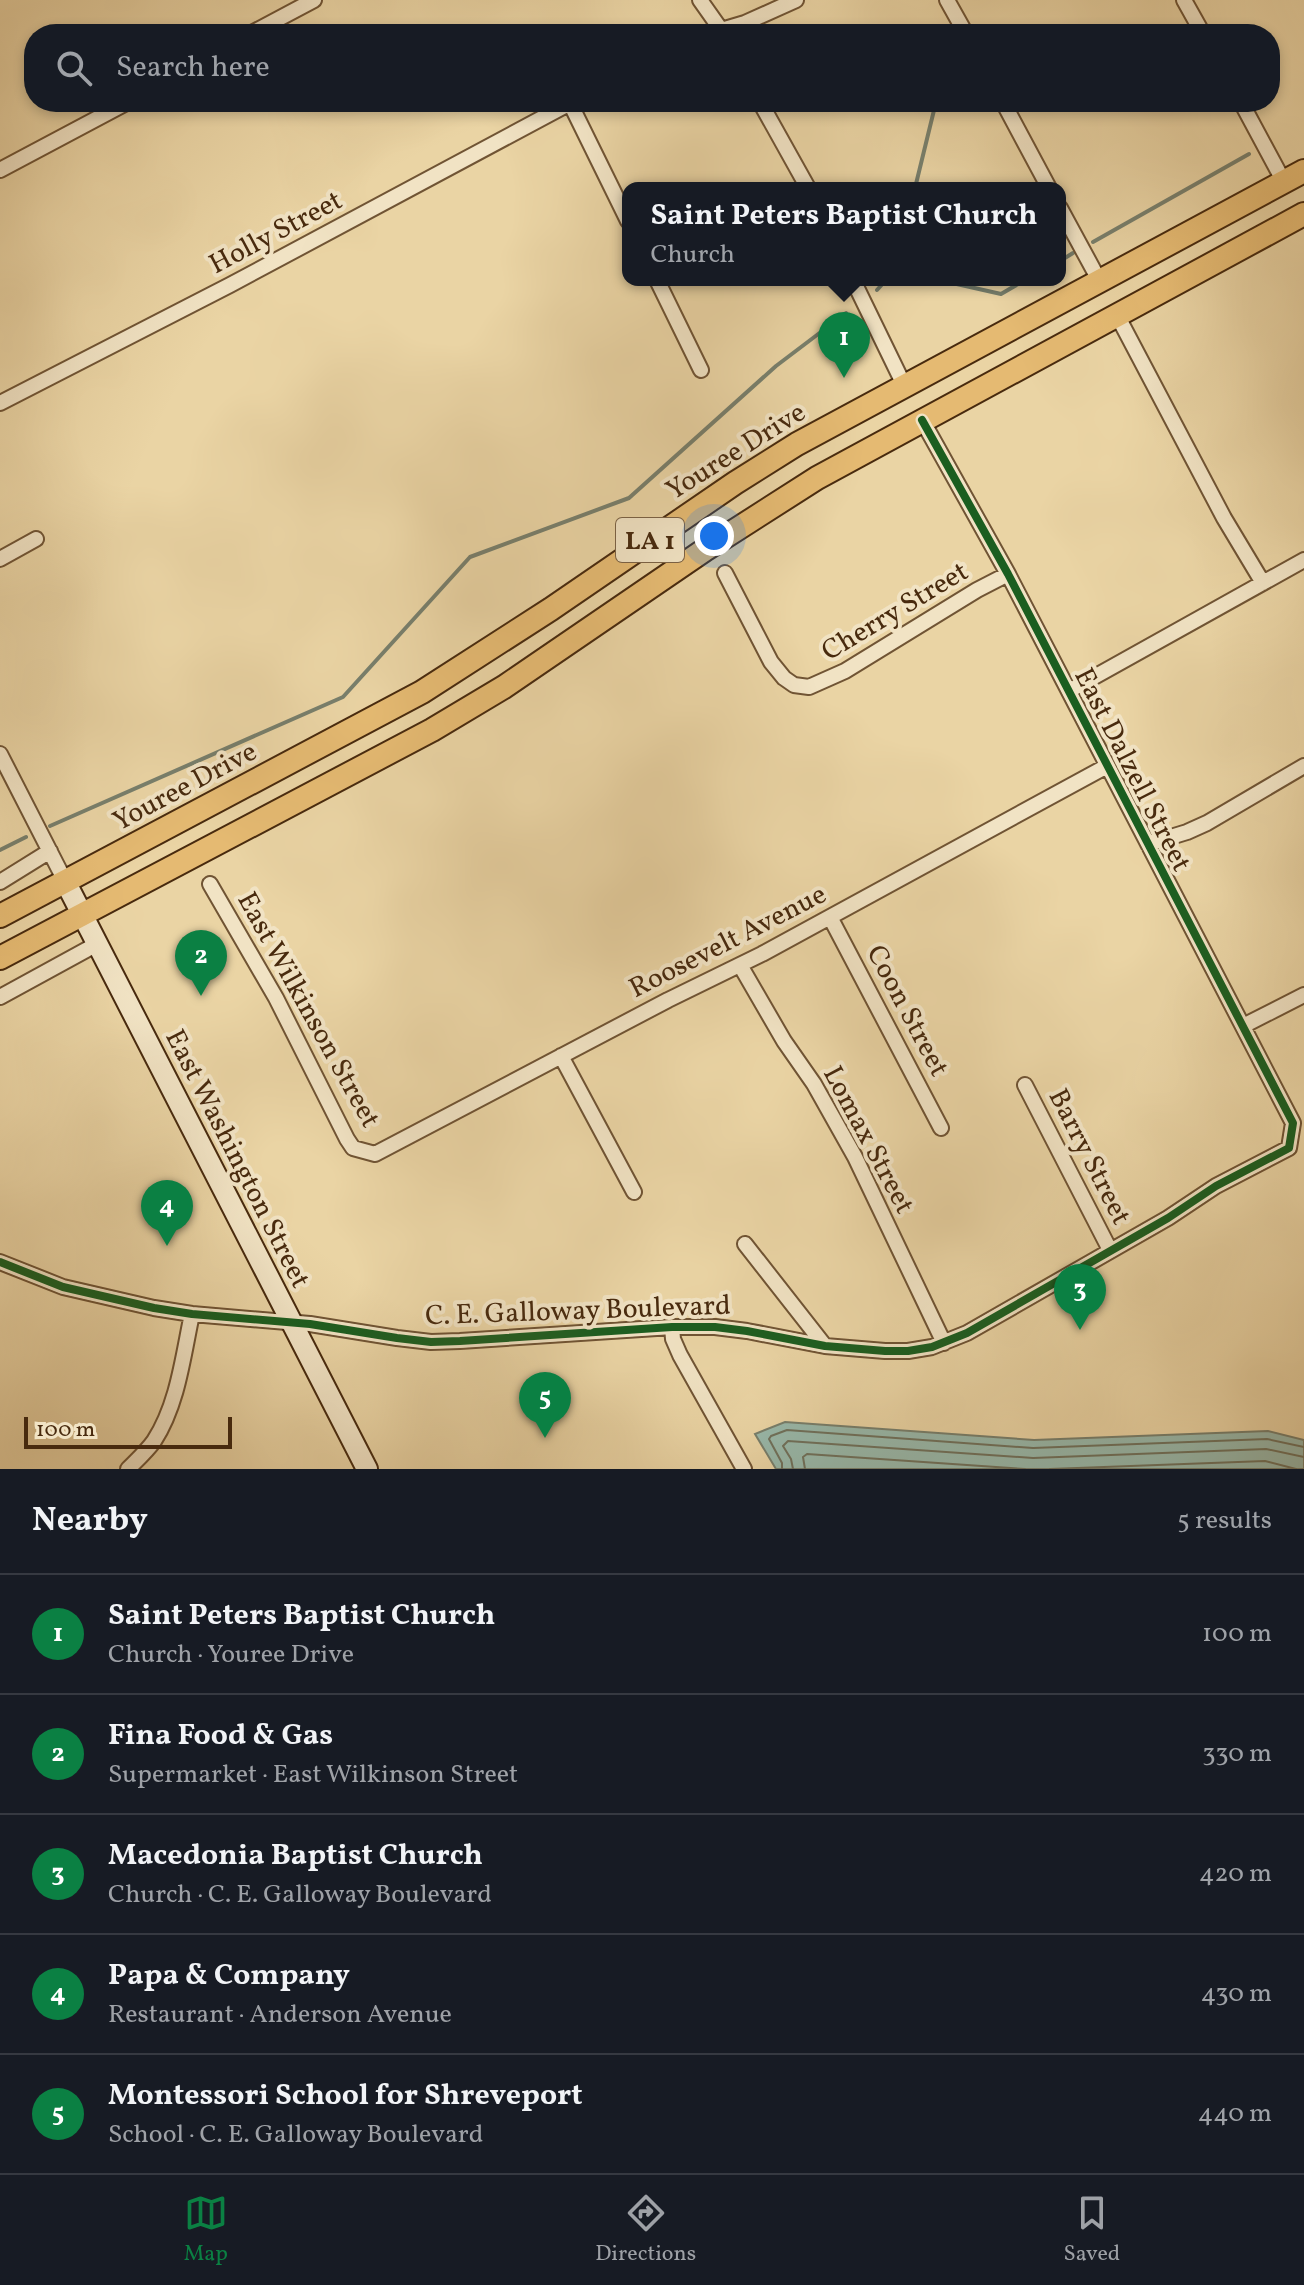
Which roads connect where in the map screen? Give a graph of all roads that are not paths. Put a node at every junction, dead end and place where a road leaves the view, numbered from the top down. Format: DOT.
graph roads {
  1 [pos="314,0"];
  2 [pos="700,0"];
  3 [pos="796,0"];
  4 [pos="947,0"];
  5 [pos="1184,0"];
  6 [pos="269,24"];
  7 [pos="712,24"];
  8 [pos="742,24"];
  9 [pos="960,24"];
  10 [pos="1197,24"];
  11 [pos="109,112"];
  12 [pos="554,112"];
  13 [pos="575,112"];
  14 [pos="766,112"];
  15 [pos="1008,112"];
  16 [pos="1248,112"];
  17 [pos="0,170"];
  18 [pos="1294,176"];
  19 [pos="805,182"];
  20 [pos="1046,182"];
  21 [pos="622,209"];
  22 [pos="1304,214"];
  23 [pos="1066,219"];
  24 [pos="1099,280"];
  25 [pos="660,286"];
  26 [pos="856,286"];
  27 [pos="1117,315"];
  28 [pos="701,370"];
  29 [pos="904,385"];
  30 [pos="0,403"];
  31 [pos="922,420"];
  32 [pos="36,539"];
  33 [pos="0,559"];
  34 [pos="1304,560"];
  35 [pos="725,573"];
  36 [pos="1008,574"];
  37 [pos="1263,583"];
  38 [pos="1069,691"];
  39 [pos="0,754"];
  40 [pos="1107,766"];
  41 [pos="1304,766"];
  42 [pos="1148,844"];
  43 [pos="50,851"];
  44 [pos="65,881"];
  45 [pos="0,882"];
  46 [pos="210,884"];
  47 [pos="82,915"];
  48 [pos="0,916"];
  49 [pos="830,917"];
  50 [pos="97,944"];
  51 [pos="0,958"];
  52 [pos="740,965"];
  53 [pos="1304,995"];
  54 [pos="0,997"];
  55 [pos="1243,1026"];
  56 [pos="561,1056"];
  57 [pos="1025,1085"];
  58 [pos="941,1128"];
  59 [pos="1291,1145"];
  60 [pos="368,1154"];
  61 [pos="634,1192"];
  62 [pos="745,1244"];
  63 [pos="1110,1250"];
  64 [pos="0,1262"];
  65 [pos="192,1314"];
  66 [pos="292,1322"];
  67 [pos="672,1327"];
  68 [pos="944,1343"];
  69 [pos="825,1346"];
  70 [pos="128,1469"];
  71 [pos="367,1469"];
  72 [pos="744,1469"];
  1 -- 6 [label="street"];
  2 -- 7 [label="street"];
  3 -- 8 [label="street"];
  4 -- 9 [label="street"];
  5 -- 10 [label="street"];
  11 -- 17 [label="street"];
  12 -- 30 [label="street, Holly Street"];
  13 -- 21 [label="street"];
  14 -- 19 [label="street"];
  15 -- 20 [label="street"];
  16 -- 18 [label="street"];
  18 -- 24 [label="main road, Youree Drive / LA 1"];
  22 -- 27 [label="main road, LA 1"];
  23 -- 24 [label="street"];
  24 -- 29 [label="main road, Youree Drive / LA 1"];
  25 -- 28 [label="street"];
  26 -- 29 [label="street"];
  27 -- 31 [label="main road, LA 1"];
  27 -- 37 [label="street"];
  29 -- 31 [label="main road"];
  29 -- 44 [label="main road, Youree Drive / LA 1"];
  31 -- 36 [label="street, East Dalzell Street"];
  31 -- 47 [label="main road, LA 1"];
  32 -- 33 [label="street"];
  34 -- 37 [label="street"];
  35 -- 36 [label="street, Cherry Street"];
  36 -- 38 [label="street, East Dalzell Street"];
  37 -- 38 [label="street"];
  38 -- 40 [label="street, East Dalzell Street"];
  39 -- 43 [label="street"];
  40 -- 42 [label="street, East Dalzell Street"];
  40 -- 49 [label="street, Roosevelt Avenue"];
  41 -- 42 [label="street"];
  42 -- 55 [label="street, East Dalzell Street"];
  43 -- 44 [label="street"];
  43 -- 45 [label="street"];
  44 -- 47 [label="street, East Washington Street"];
  44 -- 48 [label="main road, Youree Drive / LA 1"];
  46 -- 60 [label="street, East Wilkinson Street"];
  47 -- 50 [label="street, East Washington Street"];
  47 -- 51 [label="main road, LA 1"];
  49 -- 52 [label="street, Roosevelt Avenue"];
  49 -- 58 [label="street, Coon Street"];
  50 -- 54 [label="street"];
  50 -- 66 [label="street, East Washington Street"];
  52 -- 56 [label="street, Roosevelt Avenue"];
  52 -- 68 [label="street, Lomax Street"];
  53 -- 55 [label="street"];
  55 -- 59 [label="street, East Dalzell Street"];
  56 -- 60 [label="street, Roosevelt Avenue"];
  56 -- 61 [label="street"];
  57 -- 63 [label="street, Barry Street"];
  59 -- 63 [label="street, C. E. Galloway Boulevard"];
  62 -- 69 [label="street"];
  63 -- 68 [label="street, C. E. Galloway Boulevard"];
  64 -- 65 [label="street, C. E. Galloway Boulevard"];
  65 -- 66 [label="street, C. E. Galloway Boulevard"];
  65 -- 70 [label="street"];
  66 -- 67 [label="street, C. E. Galloway Boulevard"];
  66 -- 71 [label="street, East Washington Street"];
  67 -- 69 [label="street, C. E. Galloway Boulevard"];
  67 -- 72 [label="street"];
  68 -- 69 [label="street, C. E. Galloway Boulevard"];
}
